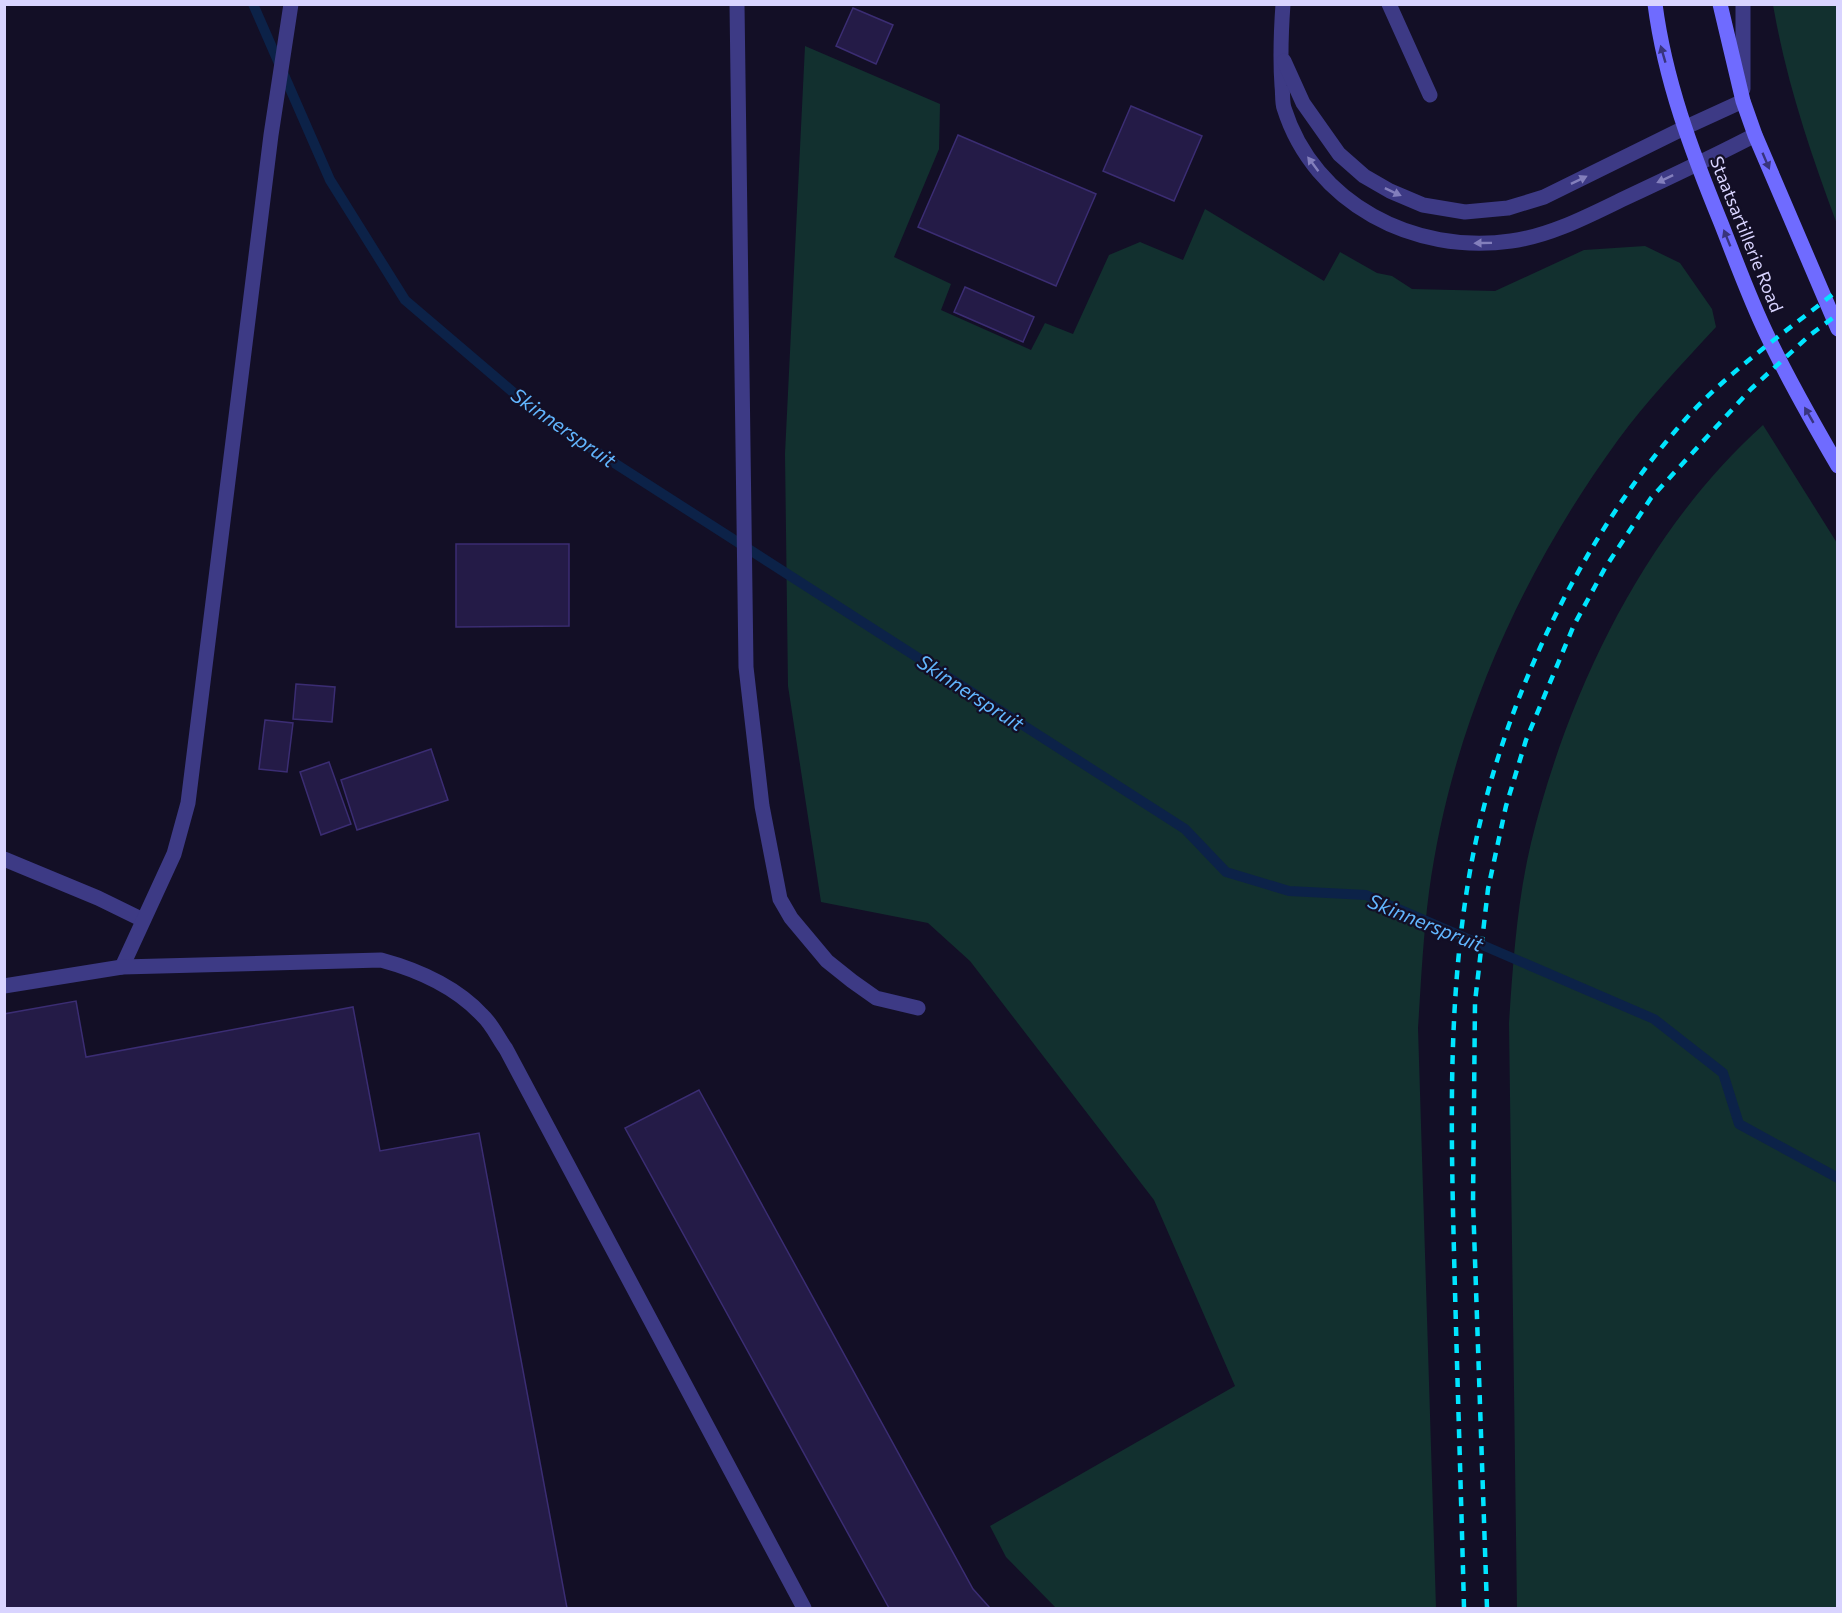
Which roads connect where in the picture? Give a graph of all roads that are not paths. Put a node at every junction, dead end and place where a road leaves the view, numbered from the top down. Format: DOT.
graph roads {
  1 [pos="291,4"];
  2 [pos="737,4"];
  3 [pos="1283,4"];
  4 [pos="1389,4"];
  5 [pos="1655,4"];
  6 [pos="1719,4"];
  7 [pos="1743,4"];
  8 [pos="1280,52"];
  9 [pos="1430,95"];
  10 [pos="1743,101"];
  11 [pos="1684,128"];
  12 [pos="1755,135"];
  13 [pos="1697,165"];
  14 [pos="1838,329"];
  15 [pos="1838,466"];
  16 [pos="4,860"];
  17 [pos="143,920"];
  18 [pos="122,967"];
  19 [pos="4,986"];
  20 [pos="918,1008"];
  21 [pos="804,1608"];
  1 -- 17 [label="street"];
  2 -- 20 [label="street"];
  3 -- 8 [label="street"];
  4 -- 9 [label="street"];
  11 -- 5 [label="street, Staatsartillerie Road, one-way"];
  6 -- 10 [label="street"];
  7 -- 10 [label="street"];
  8 -- 11 [label="street, one-way"];
  13 -- 8 [label="street, one-way"];
  10 -- 11 [label="street"];
  10 -- 12 [label="street"];
  11 -- 13 [label="street, Staatsartillerie Road"];
  12 -- 13 [label="street"];
  12 -- 14 [label="street, one-way"];
  15 -- 13 [label="street, Staatsartillerie Road, one-way"];
  16 -- 17 [label="street"];
  17 -- 18 [label="street"];
  18 -- 19 [label="street"];
  18 -- 21 [label="street"];
}
